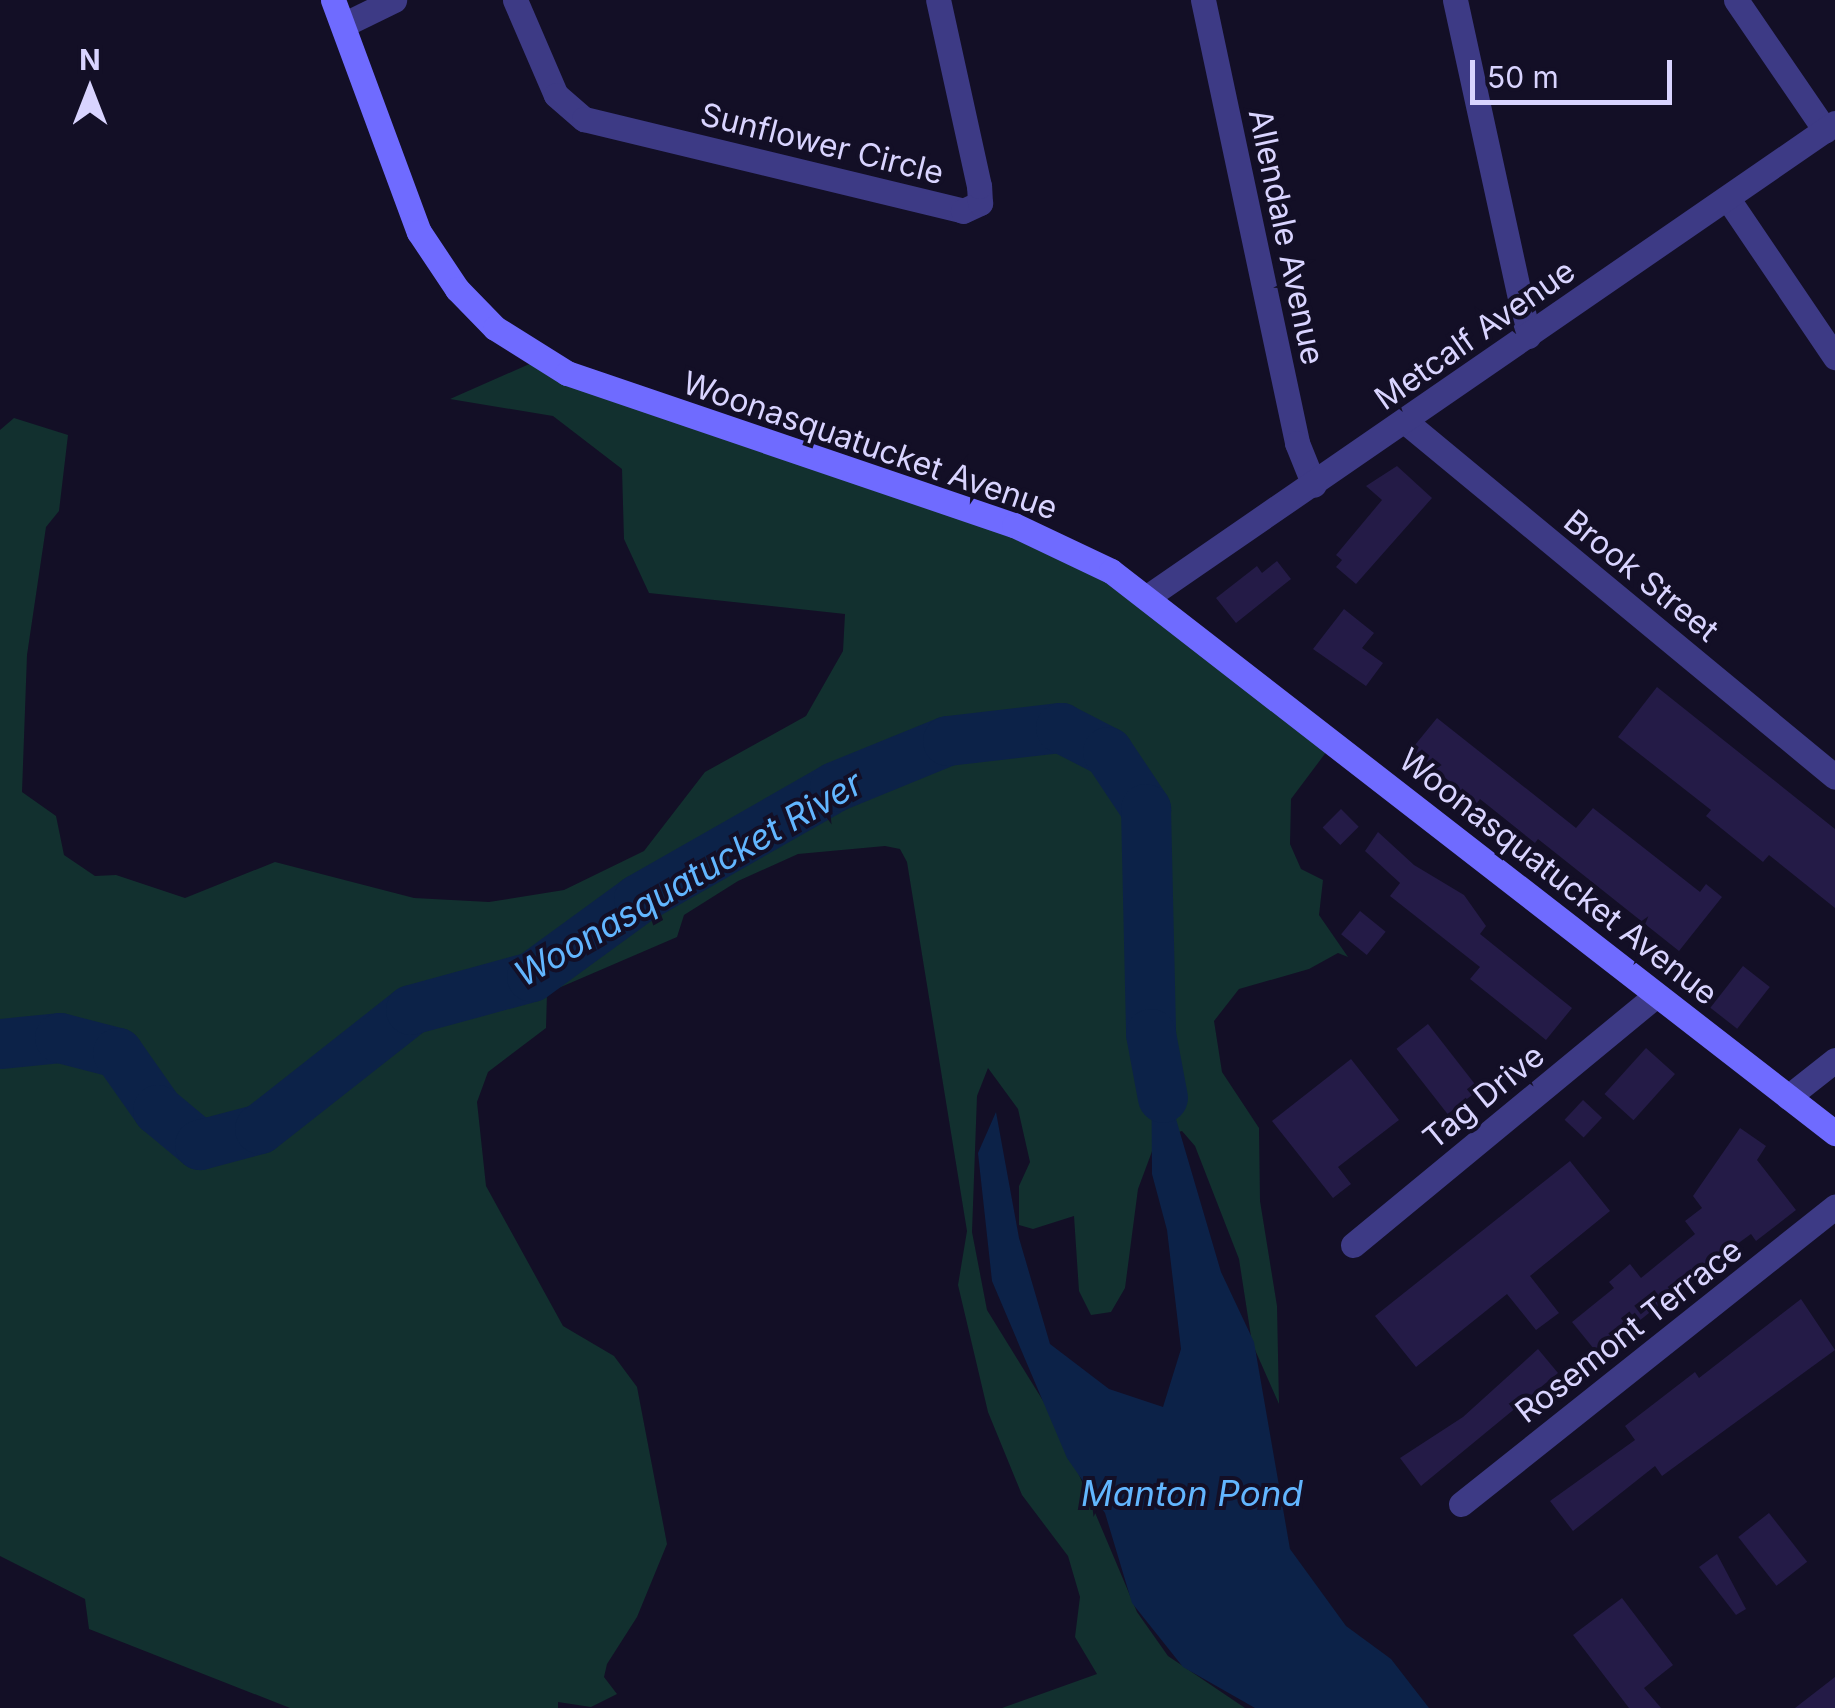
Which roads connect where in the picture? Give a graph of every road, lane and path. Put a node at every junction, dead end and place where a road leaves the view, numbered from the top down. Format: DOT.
graph roads {
  1 [pos="333,0"];
  2 [pos="394,0"];
  3 [pos="515,0"];
  4 [pos="938,0"];
  5 [pos="1203,0"];
  6 [pos="1454,0"];
  7 [pos="1736,0"];
  8 [pos="342,25"];
  9 [pos="1830,126"];
  10 [pos="1728,198"];
  11 [pos="1528,336"];
  12 [pos="1835,357"];
  13 [pos="1407,423"];
  14 [pos="1314,484"];
  15 [pos="1150,595"];
  16 [pos="1835,777"];
  17 [pos="1655,996"];
  18 [pos="1835,1060"];
  19 [pos="1788,1097"];
  20 [pos="1835,1133"];
  21 [pos="1835,1207"];
  22 [pos="1353,1245"];
  23 [pos="1462,1504"];
  1 -- 8 [label="street, Woonasquatucket Avenue"];
  2 -- 8 [label="street"];
  3 -- 4 [label="street, Sunflower Circle"];
  5 -- 14 [label="street, Allendale Avenue"];
  6 -- 11 [label="street"];
  7 -- 9 [label="street"];
  8 -- 15 [label="street, Woonasquatucket Avenue"];
  9 -- 10 [label="street, Metcalf Avenue"];
  10 -- 11 [label="street, Metcalf Avenue"];
  10 -- 12 [label="street"];
  11 -- 13 [label="street, Metcalf Avenue"];
  13 -- 14 [label="street, Metcalf Avenue"];
  13 -- 16 [label="street, Brook Street"];
  14 -- 15 [label="street, Metcalf Avenue"];
  15 -- 17 [label="street, Woonasquatucket Avenue"];
  17 -- 19 [label="street, Woonasquatucket Avenue"];
  17 -- 22 [label="street, Tag Drive"];
  18 -- 19 [label="street"];
  19 -- 20 [label="street, Woonasquatucket Avenue"];
  21 -- 23 [label="street, Rosemont Terrace"];
}
